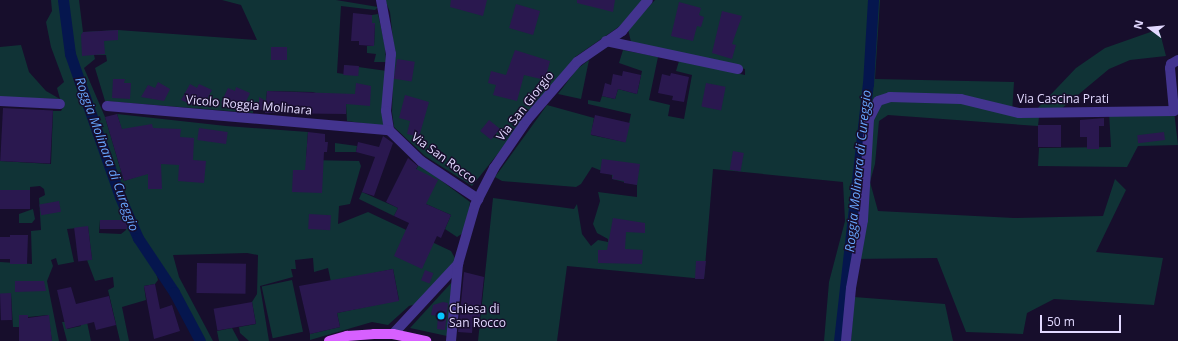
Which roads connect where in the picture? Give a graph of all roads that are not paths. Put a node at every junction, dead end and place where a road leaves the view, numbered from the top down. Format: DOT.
graph roads {
  1 [pos="381,0"];
  2 [pos="648,0"];
  3 [pos="606,41"];
  4 [pos="1178,60"];
  5 [pos="738,69"];
  6 [pos="0,101"];
  7 [pos="60,104"];
  8 [pos="107,106"];
  9 [pos="389,130"];
  10 [pos="478,199"];
  11 [pos="458,264"];
  12 [pos="393,334"];
  13 [pos="329,341"];
  14 [pos="426,341"];
  15 [pos="451,341"];
  16 [pos="846,341"];
  1 -- 9 [label="street"];
  2 -- 3 [label="street, Via San Giorgio"];
  3 -- 5 [label="street"];
  3 -- 10 [label="street, Via San Giorgio"];
  4 -- 16 [label="street, Via Cascina Prati"];
  6 -- 7 [label="street"];
  8 -- 9 [label="street, Vicolo Roggia Molinara"];
  9 -- 10 [label="street, Via San Rocco"];
  10 -- 11 [label="street, Via San Rocco"];
  11 -- 12 [label="street, Via San Rocco"];
  11 -- 15 [label="street, Via San Rocco"];
  12 -- 13 [label="main road"];
  12 -- 14 [label="main road"];
}
